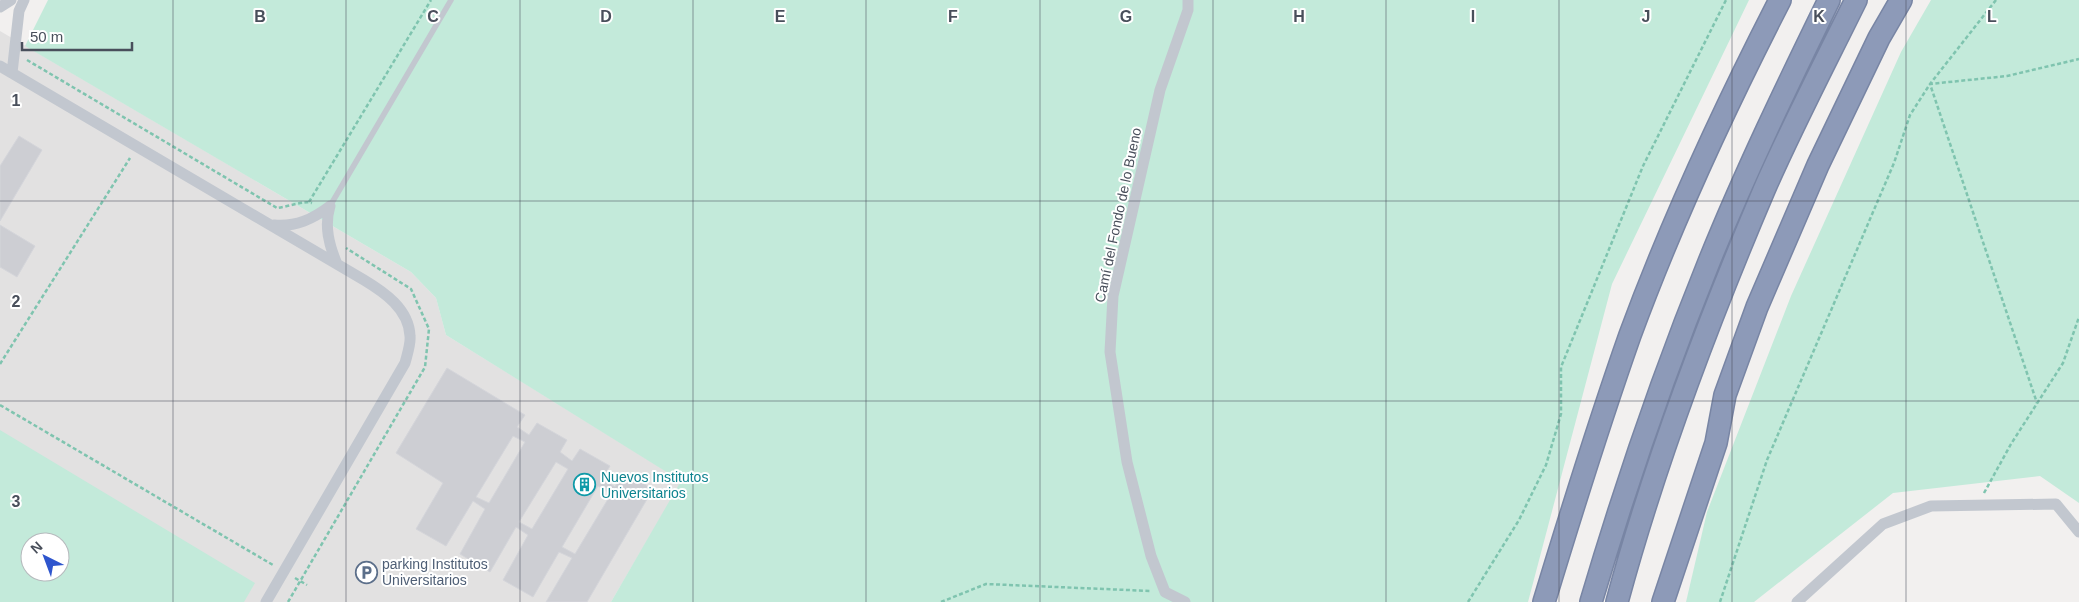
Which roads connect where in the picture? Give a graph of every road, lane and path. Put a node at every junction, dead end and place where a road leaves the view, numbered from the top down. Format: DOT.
graph roads {
  1 [pos="11,0"];
  2 [pos="24,0"];
  3 [pos="432,0"];
  4 [pos="451,0"];
  5 [pos="1188,0"];
  6 [pos="1726,0"];
  7 [pos="1780,0"];
  8 [pos="1829,0"];
  9 [pos="1856,0"];
  10 [pos="1901,0"];
  11 [pos="1996,0"];
  12 [pos="0,7"];
  13 [pos="14,52"];
  14 [pos="2079,59"];
  15 [pos="0,66"];
  16 [pos="12,73"];
  17 [pos="1930,84"];
  18 [pos="130,158"];
  19 [pos="309,202"];
  20 [pos="327,208"];
  21 [pos="270,224"];
  22 [pos="344,247"];
  23 [pos="337,264"];
  24 [pos="2079,317"];
  25 [pos="2077,329"];
  26 [pos="0,364"];
  27 [pos="2037,403"];
  28 [pos="0,404"];
  29 [pos="1978,505"];
  30 [pos="2079,532"];
  31 [pos="284,571"];
  32 [pos="301,581"];
  33 [pos="307,585"];
  34 [pos="1165,592"];
  35 [pos="266,602"];
  36 [pos="288,602"];
  37 [pos="941,602"];
  38 [pos="1185,602"];
  39 [pos="1468,602"];
  40 [pos="1544,602"];
  41 [pos="1591,602"];
  42 [pos="1617,602"];
  43 [pos="1663,602"];
  44 [pos="1720,602"];
  45 [pos="1797,602"];
  1 -- 12 [label="street"];
  2 -- 13 [label="street"];
  3 -- 19 [label="path"];
  4 -- 20 [label="lane"];
  5 -- 34 [label="street, Camí del Fondo de lo Bueno"];
  6 -- 39 [label="path"];
  7 -- 40 [label="highway"];
  8 -- 41 [label="highway"];
  9 -- 42 [label="highway"];
  10 -- 43 [label="highway"];
  11 -- 17 [label="path"];
  13 -- 16 [label="street"];
  13 -- 19 [label="path"];
  14 -- 17 [label="path"];
  15 -- 16 [label="street"];
  16 -- 21 [label="street"];
  17 -- 27 [label="path"];
  17 -- 44 [label="path"];
  18 -- 26 [label="path"];
  19 -- 20 [label="path"];
  20 -- 21 [label="street"];
  20 -- 23 [label="street"];
  21 -- 23 [label="street"];
  22 -- 32 [label="path"];
  23 -- 31 [label="street"];
  24 -- 25 [label="path"];
  25 -- 27 [label="path"];
  27 -- 29 [label="path"];
  28 -- 31 [label="path"];
  29 -- 30 [label="street"];
  29 -- 45 [label="street"];
  31 -- 32 [label="path"];
  31 -- 35 [label="street"];
  32 -- 33 [label="path"];
  32 -- 36 [label="path"];
  34 -- 37 [label="path"];
  34 -- 38 [label="street"];
}
